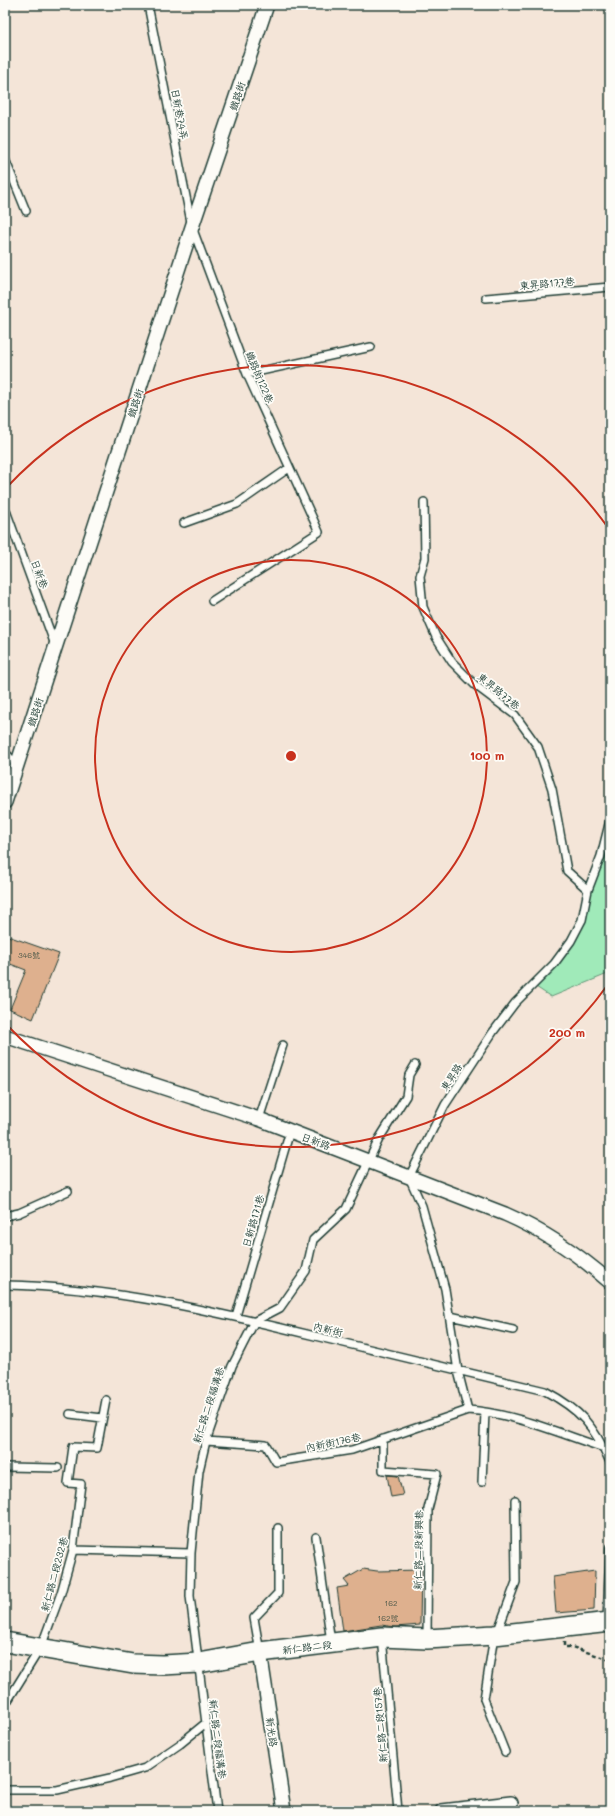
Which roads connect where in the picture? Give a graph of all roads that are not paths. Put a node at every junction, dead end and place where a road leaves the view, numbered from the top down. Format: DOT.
graph roads {
  1 [pos="148,5"];
  2 [pos="267,5"];
  3 [pos="5,159"];
  4 [pos="26,211"];
  5 [pos="192,227"];
  6 [pos="610,287"];
  7 [pos="486,298"];
  8 [pos="371,347"];
  9 [pos="247,374"];
  10 [pos="289,468"];
  11 [pos="424,502"];
  12 [pos="5,508"];
  13 [pos="184,523"];
  14 [pos="212,601"];
  15 [pos="56,647"];
  16 [pos="5,752"];
  17 [pos="17,766"];
  18 [pos="5,802"];
  19 [pos="610,820"];
  20 [pos="588,890"];
  21 [pos="5,1036"];
  22 [pos="283,1045"];
  23 [pos="415,1065"];
  24 [pos="259,1119"];
  25 [pos="290,1131"];
  26 [pos="370,1162"];
  27 [pos="409,1177"];
  28 [pos="68,1191"];
  29 [pos="5,1216"];
  30 [pos="610,1282"];
  31 [pos="5,1285"];
  32 [pos="236,1316"];
  33 [pos="450,1316"];
  34 [pos="255,1321"];
  35 [pos="513,1330"];
  36 [pos="458,1371"];
  37 [pos="106,1400"];
  38 [pos="468,1410"];
  39 [pos="485,1412"];
  40 [pos="70,1414"];
  41 [pos="102,1418"];
  42 [pos="383,1439"];
  43 [pos="206,1441"];
  44 [pos="604,1448"];
  45 [pos="610,1462"];
  46 [pos="5,1467"];
  47 [pos="58,1468"];
  48 [pos="482,1482"];
  49 [pos="515,1500"];
  50 [pos="278,1528"];
  51 [pos="316,1537"];
  52 [pos="610,1548"];
  53 [pos="73,1550"];
  54 [pos="191,1553"];
  55 [pos="608,1622"];
  56 [pos="495,1635"];
  57 [pos="382,1637"];
  58 [pos="427,1639"];
  59 [pos="5,1642"];
  60 [pos="332,1644"];
  61 [pos="41,1647"];
  62 [pos="260,1652"];
  63 [pos="199,1663"];
  64 [pos="5,1705"];
  65 [pos="206,1722"];
  66 [pos="506,1752"];
  67 [pos="5,1790"];
  68 [pos="511,1803"];
  69 [pos="217,1811"];
  70 [pos="284,1811"];
  71 [pos="398,1811"];
  72 [pos="442,1811"];
  1 -- 5 [label="lane, 日新巷74弄"];
  2 -- 5 [label="street, 鐵路街"];
  3 -- 4 [label="lane"];
  5 -- 9 [label="lane, 鐵路街122巷"];
  5 -- 15 [label="street, 鐵路街"];
  6 -- 7 [label="lane, 東昇路177巷"];
  8 -- 9 [label="lane"];
  9 -- 10 [label="lane, 鐵路街122巷"];
  10 -- 13 [label="lane"];
  10 -- 14 [label="lane, 鐵路街122巷"];
  11 -- 20 [label="lane, 東昇路77巷"];
  12 -- 15 [label="lane, 日新巷"];
  15 -- 17 [label="street, 鐵路街"];
  16 -- 17 [label="lane"];
  17 -- 18 [label="street, 鐵路街"];
  19 -- 20 [label="lane, 東昇路"];
  20 -- 27 [label="lane, 東昇路"];
  21 -- 24 [label="street, 日新路"];
  22 -- 24 [label="lane"];
  23 -- 26 [label="lane"];
  24 -- 25 [label="street, 日新路"];
  25 -- 26 [label="street, 日新路"];
  25 -- 32 [label="lane, 日新路171巷"];
  26 -- 27 [label="street, 日新路"];
  26 -- 34 [label="lane"];
  27 -- 30 [label="street, 日新路"];
  27 -- 33 [label="lane"];
  28 -- 29 [label="lane"];
  31 -- 32 [label="lane, 內新街"];
  32 -- 34 [label="lane, 內新街"];
  33 -- 35 [label="lane"];
  33 -- 36 [label="lane"];
  34 -- 36 [label="lane, 內新街"];
  34 -- 43 [label="lane, 新仁路二段福溝巷"];
  36 -- 38 [label="lane"];
  36 -- 44 [label="lane, 內新街"];
  37 -- 41 [label="lane, 新仁路二段232巷"];
  38 -- 39 [label="lane, 內新街176巷"];
  38 -- 42 [label="lane, 內新街176巷"];
  39 -- 44 [label="lane, 內新街176巷"];
  39 -- 48 [label="lane"];
  40 -- 41 [label="lane"];
  41 -- 53 [label="lane, 新仁路二段232巷"];
  42 -- 43 [label="lane, 內新街176巷"];
  42 -- 58 [label="lane, 新仁路二段新興巷"];
  43 -- 54 [label="lane, 新仁路二段福溝巷"];
  44 -- 45 [label="lane, 內新街"];
  46 -- 47 [label="lane"];
  49 -- 56 [label="lane"];
  50 -- 62 [label="lane"];
  51 -- 60 [label="lane"];
  52 -- 55 [label="lane"];
  53 -- 54 [label="lane"];
  53 -- 61 [label="lane, 新仁路二段232巷"];
  54 -- 63 [label="lane, 新仁路二段福溝巷"];
  55 -- 56 [label="street, 新仁路二段"];
  56 -- 58 [label="street, 新仁路二段"];
  56 -- 66 [label="lane"];
  57 -- 58 [label="street, 新仁路二段"];
  57 -- 60 [label="street, 新仁路二段"];
  57 -- 71 [label="lane, 新仁路二段157巷"];
  59 -- 61 [label="street, 新仁路二段"];
  60 -- 62 [label="street, 新仁路二段"];
  61 -- 63 [label="street, 新仁路二段"];
  61 -- 64 [label="lane, 新仁路二段232巷"];
  62 -- 63 [label="street, 新仁路二段"];
  62 -- 70 [label="street, 新光路"];
  63 -- 65 [label="lane, 新仁路二段福溝巷"];
  65 -- 67 [label="lane"];
  65 -- 69 [label="lane, 新仁路二段福溝巷"];
  68 -- 72 [label="street"];
}
